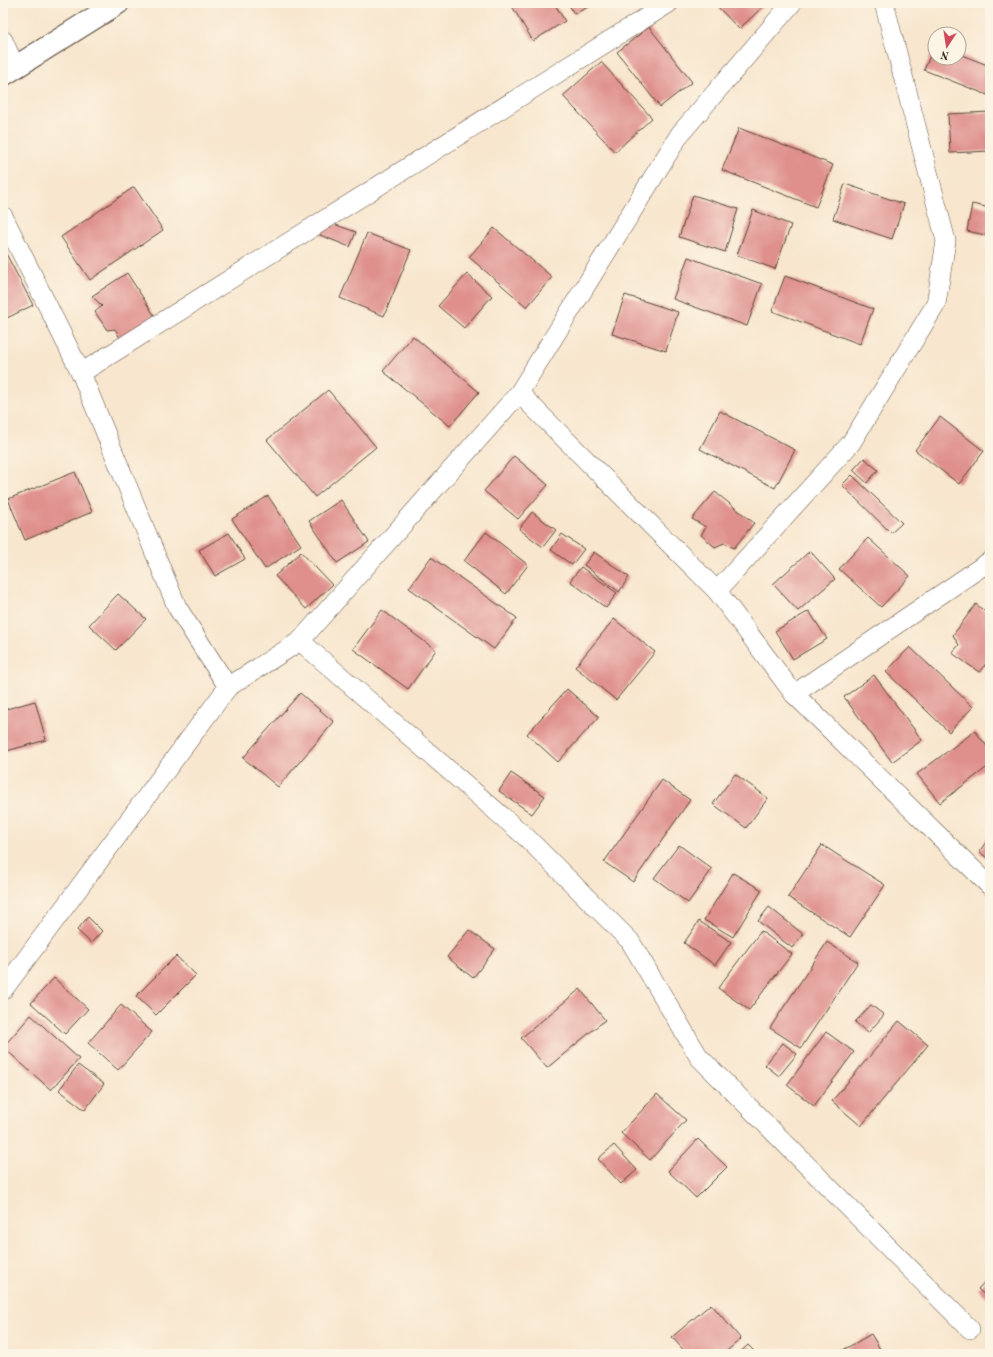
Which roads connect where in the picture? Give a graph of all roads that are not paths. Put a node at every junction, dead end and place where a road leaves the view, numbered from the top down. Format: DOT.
graph roads {
  1 [pos="118,3"];
  2 [pos="669,3"];
  3 [pos="792,3"];
  4 [pos="884,3"];
  5 [pos="3,40"];
  6 [pos="9,71"];
  7 [pos="3,216"];
  8 [pos="81,373"];
  9 [pos="519,393"];
  10 [pos="990,561"];
  11 [pos="717,591"];
  12 [pos="300,641"];
  13 [pos="228,687"];
  14 [pos="794,694"];
  15 [pos="990,886"];
  16 [pos="3,990"];
  17 [pos="970,1329"];
  1 -- 6 [label="main road"];
  2 -- 8 [label="street"];
  3 -- 9 [label="street"];
  4 -- 11 [label="street"];
  5 -- 6 [label="street"];
  7 -- 8 [label="street"];
  8 -- 13 [label="street"];
  9 -- 11 [label="street"];
  9 -- 12 [label="street"];
  10 -- 14 [label="street"];
  11 -- 14 [label="street"];
  12 -- 13 [label="street"];
  12 -- 17 [label="street"];
  13 -- 16 [label="street"];
  14 -- 15 [label="street"];
}
